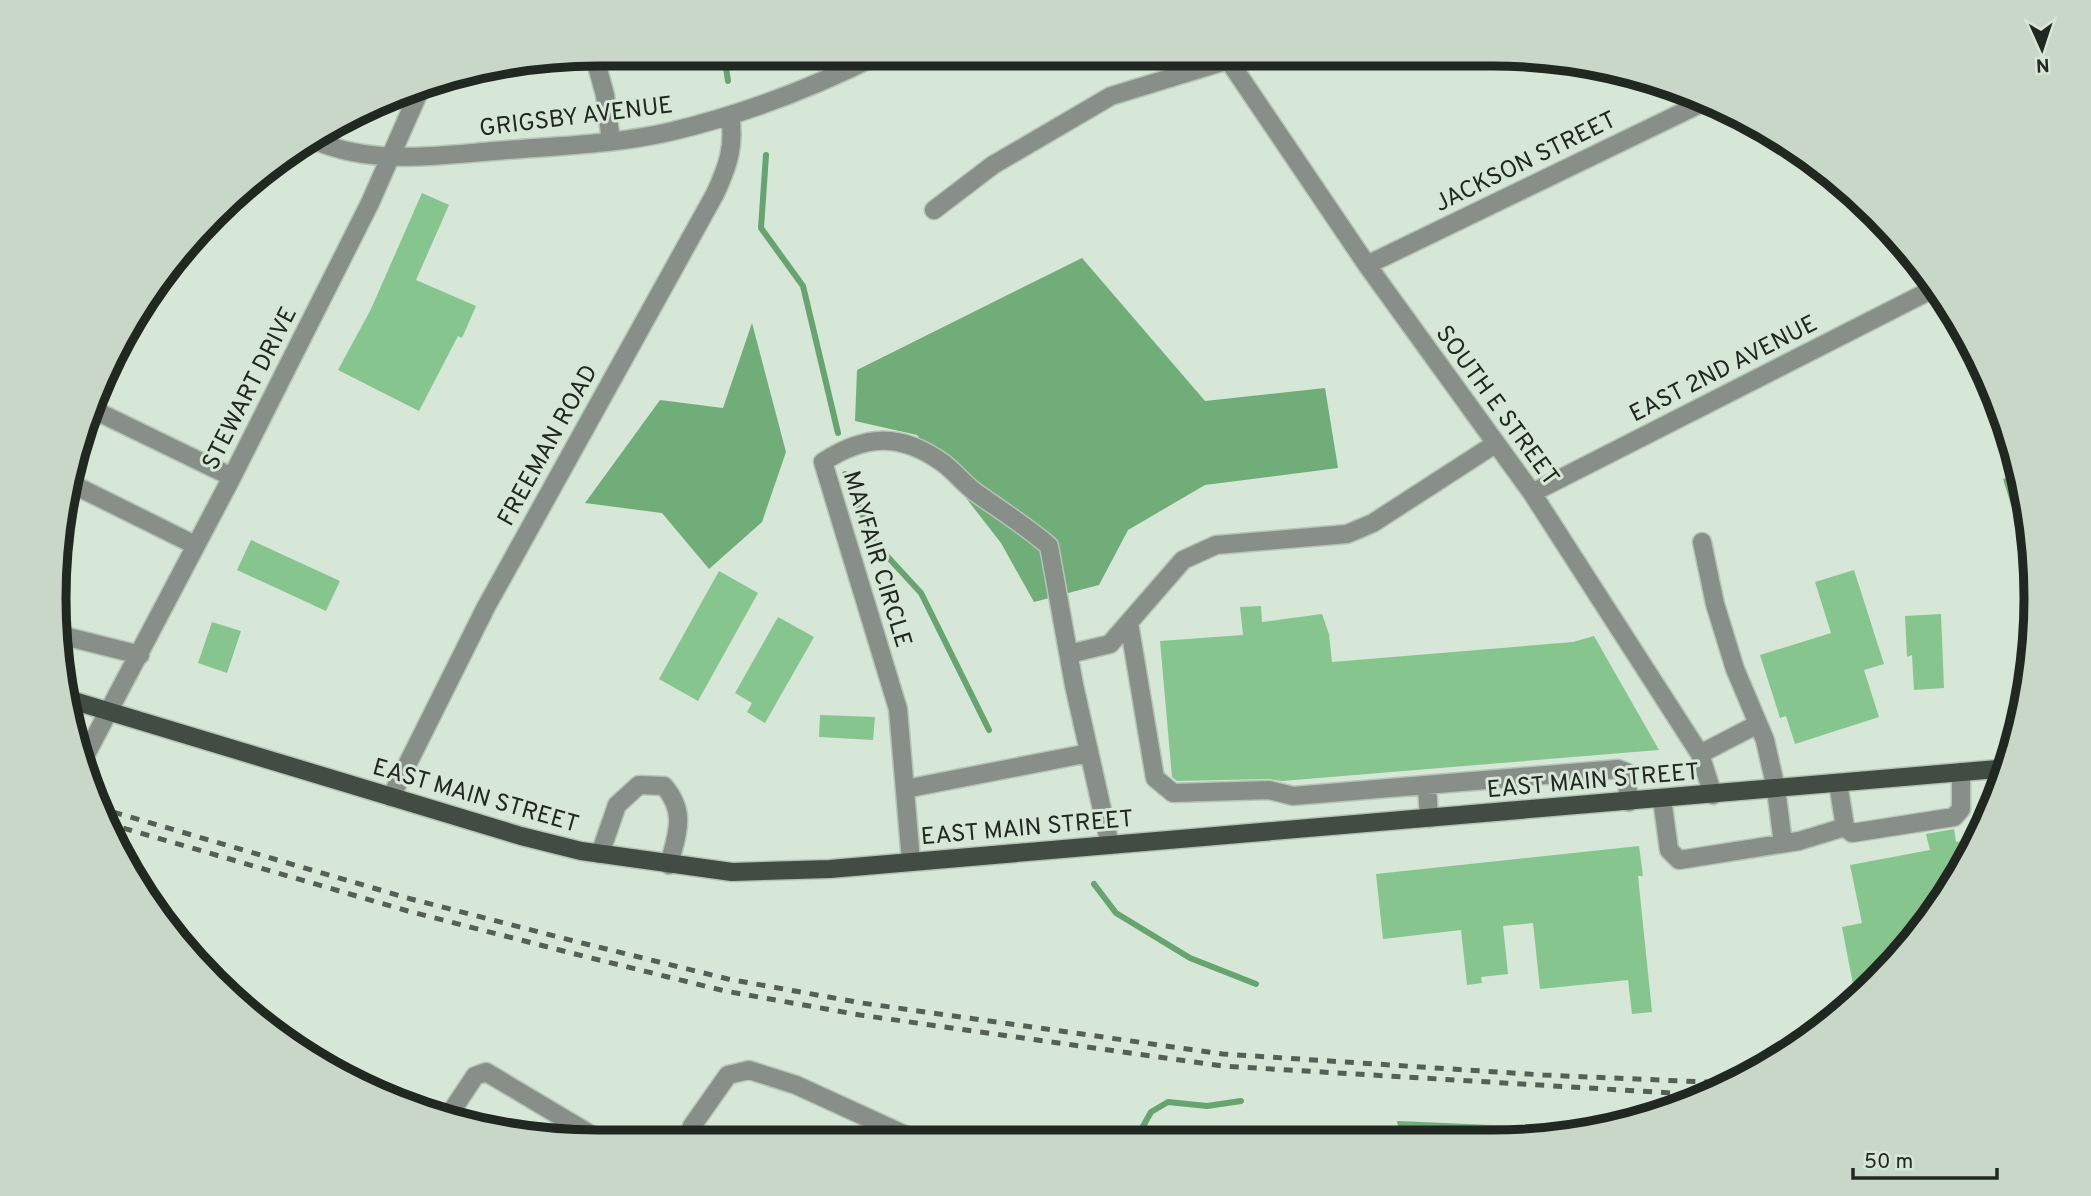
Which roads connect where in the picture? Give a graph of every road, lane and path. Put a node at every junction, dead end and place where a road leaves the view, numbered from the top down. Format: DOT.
graph roads {
  1 [pos="597,66"];
  2 [pos="856,66"];
  3 [pos="1203,66"];
  4 [pos="1232,66"];
  5 [pos="416,99"];
  6 [pos="1695,107"];
  7 [pos="730,115"];
  8 [pos="611,141"];
  9 [pos="324,143"];
  10 [pos="391,159"];
  11 [pos="934,210"];
  12 [pos="1367,265"];
  13 [pos="1927,292"];
  14 [pos="100,413"];
  15 [pos="1495,444"];
  16 [pos="232,477"];
  17 [pos="79,487"];
  18 [pos="1532,493"];
  19 [pos="1702,542"];
  20 [pos="195,545"];
  21 [pos="1129,623"];
  22 [pos="69,641"];
  23 [pos="1069,654"];
  24 [pos="140,655"];
  25 [pos="77,701"];
  26 [pos="109,711"];
  27 [pos="1758,724"];
  28 [pos="89,750"];
  29 [pos="1089,753"];
  30 [pos="1700,754"];
  31 [pos="1996,769"];
  32 [pos="1961,772"];
  33 [pos="1838,783"];
  34 [pos="1427,785"];
  35 [pos="905,789"];
  36 [pos="1776,789"];
  37 [pos="1713,795"];
  38 [pos="391,797"];
  39 [pos="1662,799"];
  40 [pos="1629,802"];
  41 [pos="1429,818"];
  42 [pos="1845,827"];
  43 [pos="1783,843"];
  44 [pos="1110,845"];
  45 [pos="600,854"];
  46 [pos="911,862"];
  47 [pos="669,865"];
  48 [pos="453,1109"];
  49 [pos="582,1129"];
  50 [pos="691,1130"];
  51 [pos="894,1130"];
  1 -- 8 [label="street"];
  2 -- 7 [label="street, GRIGSBY AVENUE"];
  3 -- 11 [label="street"];
  4 -- 12 [label="street, SOUTH E STREET"];
  5 -- 10 [label="street, STEWART DRIVE"];
  6 -- 12 [label="street, JACKSON STREET"];
  7 -- 8 [label="street, GRIGSBY AVENUE"];
  7 -- 38 [label="street, FREEMAN ROAD"];
  8 -- 10 [label="street, GRIGSBY AVENUE"];
  9 -- 10 [label="street, GRIGSBY AVENUE"];
  10 -- 16 [label="street, STEWART DRIVE"];
  12 -- 15 [label="street, SOUTH E STREET"];
  13 -- 18 [label="street, EAST 2ND AVENUE"];
  14 -- 16 [label="street"];
  15 -- 18 [label="street, SOUTH E STREET"];
  15 -- 21 [label="street"];
  16 -- 20 [label="street, STEWART DRIVE"];
  17 -- 20 [label="street"];
  18 -- 30 [label="street, SOUTH E STREET"];
  19 -- 27 [label="street"];
  20 -- 24 [label="street, STEWART DRIVE"];
  21 -- 23 [label="street"];
  21 -- 34 [label="street"];
  22 -- 24 [label="street"];
  23 -- 29 [label="street, MAYFAIR CIRCLE"];
  23 -- 35 [label="street, MAYFAIR CIRCLE"];
  24 -- 26 [label="street, STEWART DRIVE"];
  25 -- 26 [label="main road, EAST MAIN STREET"];
  26 -- 28 [label="street, STEWART DRIVE"];
  26 -- 38 [label="main road, EAST MAIN STREET"];
  27 -- 30 [label="street"];
  27 -- 36 [label="street"];
  29 -- 35 [label="street"];
  29 -- 44 [label="street, MAYFAIR CIRCLE"];
  30 -- 37 [label="street, SOUTH E STREET"];
  31 -- 32 [label="main road, EAST MAIN STREET"];
  32 -- 33 [label="main road, EAST MAIN STREET"];
  32 -- 42 [label="street"];
  33 -- 36 [label="main road, EAST MAIN STREET"];
  33 -- 42 [label="street"];
  34 -- 40 [label="street"];
  34 -- 41 [label="street"];
  35 -- 46 [label="street, MAYFAIR CIRCLE"];
  36 -- 37 [label="main road, EAST MAIN STREET"];
  36 -- 43 [label="street"];
  37 -- 39 [label="main road, EAST MAIN STREET"];
  38 -- 45 [label="main road, EAST MAIN STREET"];
  39 -- 40 [label="main road, EAST MAIN STREET"];
  39 -- 43 [label="street"];
  40 -- 41 [label="main road, EAST MAIN STREET"];
  41 -- 44 [label="main road, EAST MAIN STREET"];
  42 -- 43 [label="street"];
  44 -- 46 [label="main road, EAST MAIN STREET"];
  45 -- 47 [label="main road, EAST MAIN STREET"];
  45 -- 47 [label="street"];
  46 -- 47 [label="main road, EAST MAIN STREET"];
  48 -- 49 [label="street"];
  50 -- 51 [label="street"];
}
